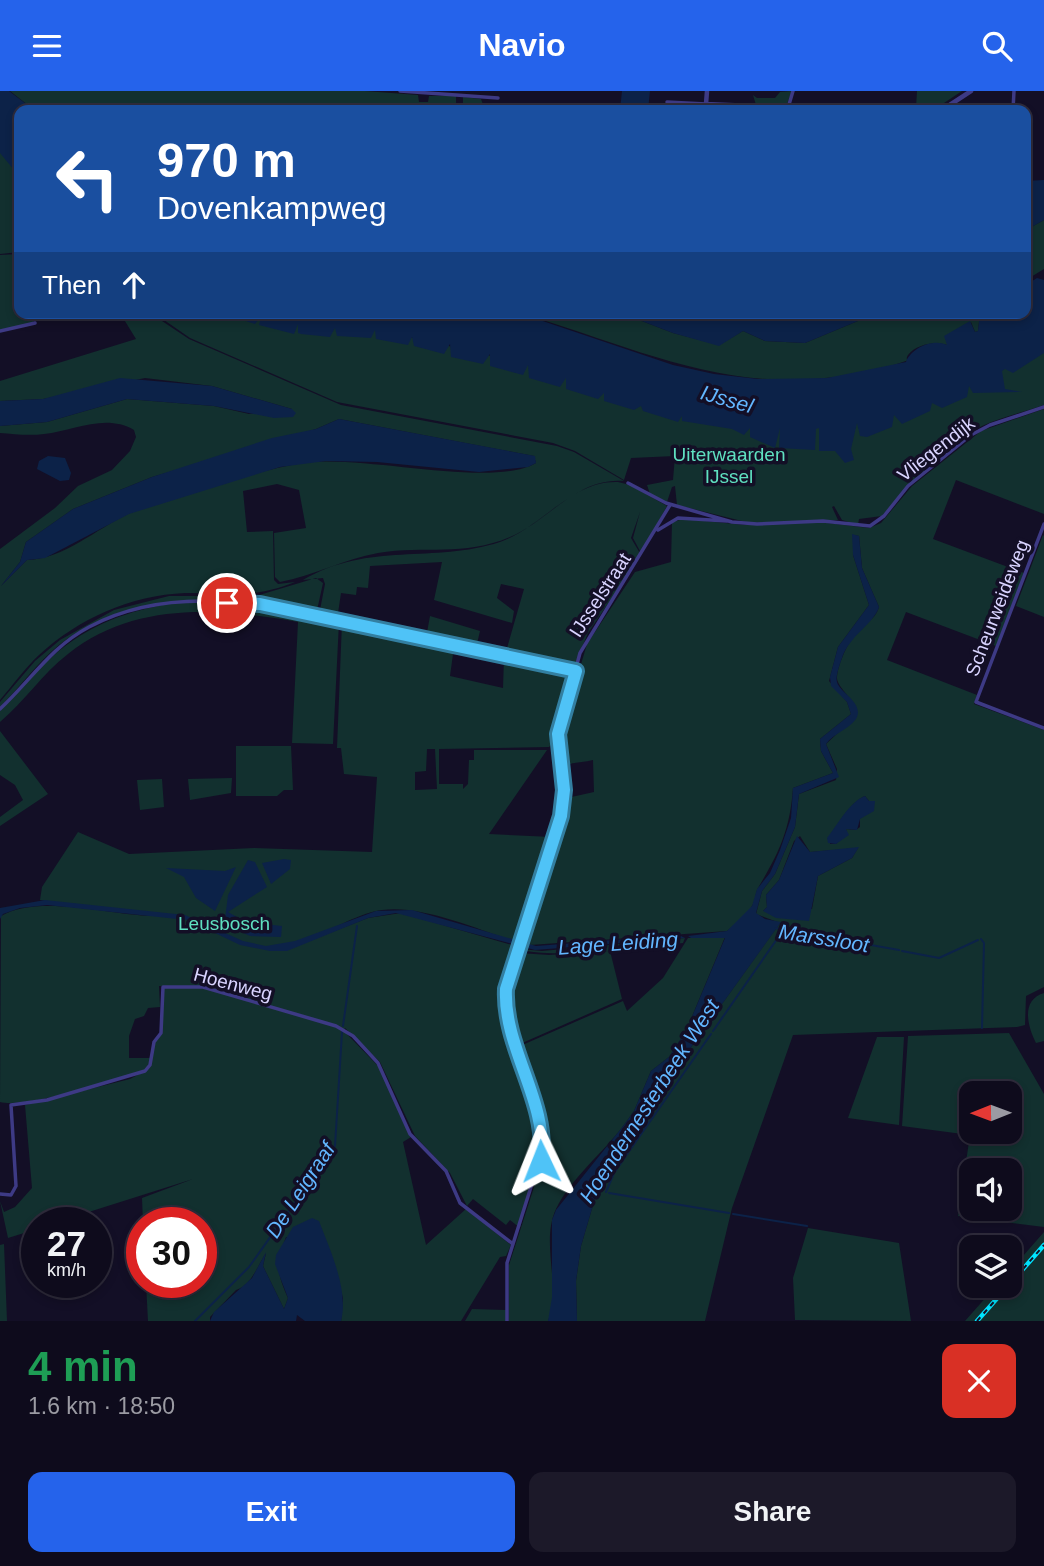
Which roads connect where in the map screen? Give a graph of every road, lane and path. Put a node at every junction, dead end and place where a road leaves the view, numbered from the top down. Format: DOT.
graph roads {
  1 [pos="400,91"];
  2 [pos="706,91"];
  3 [pos="971,91"];
  4 [pos="439,92"];
  5 [pos="498,98"];
  6 [pos="667,102"];
  7 [pos="706,104"];
  8 [pos="726,105"];
  9 [pos="950,105"];
  10 [pos="35,323"];
  11 [pos="0,331"];
  12 [pos="1044,407"];
  13 [pos="628,483"];
  14 [pos="670,505"];
  15 [pos="732,522"];
  16 [pos="1044,524"];
  17 [pos="1043,533"];
  18 [pos="652,535"];
  19 [pos="576,671"];
  20 [pos="0,709"];
  21 [pos="1044,728"];
  22 [pos="0,1194"];
  23 [pos="513,1244"];
  24 [pos="507,1321"];
  1 -- 4 [label="street"];
  2 -- 7 [label="street"];
  3 -- 9 [label="street"];
  4 -- 5 [label="street"];
  6 -- 7 [label="street"];
  7 -- 8 [label="street"];
  10 -- 11 [label="street"];
  12 -- 15 [label="street, Vliegendijk"];
  13 -- 14 [label="street"];
  14 -- 15 [label="street"];
  14 -- 18 [label="street, IJsselstraat"];
  15 -- 18 [label="street"];
  16 -- 17 [label="street, Scheurweideweg"];
  17 -- 21 [label="street, Scheurweideweg"];
  18 -- 19 [label="street, IJsselstraat"];
  19 -- 20 [label="street"];
  19 -- 23 [label="street, IJsselstraat"];
  22 -- 23 [label="street, Hoenweg"];
  23 -- 24 [label="street, IJsselstraat"];
}
